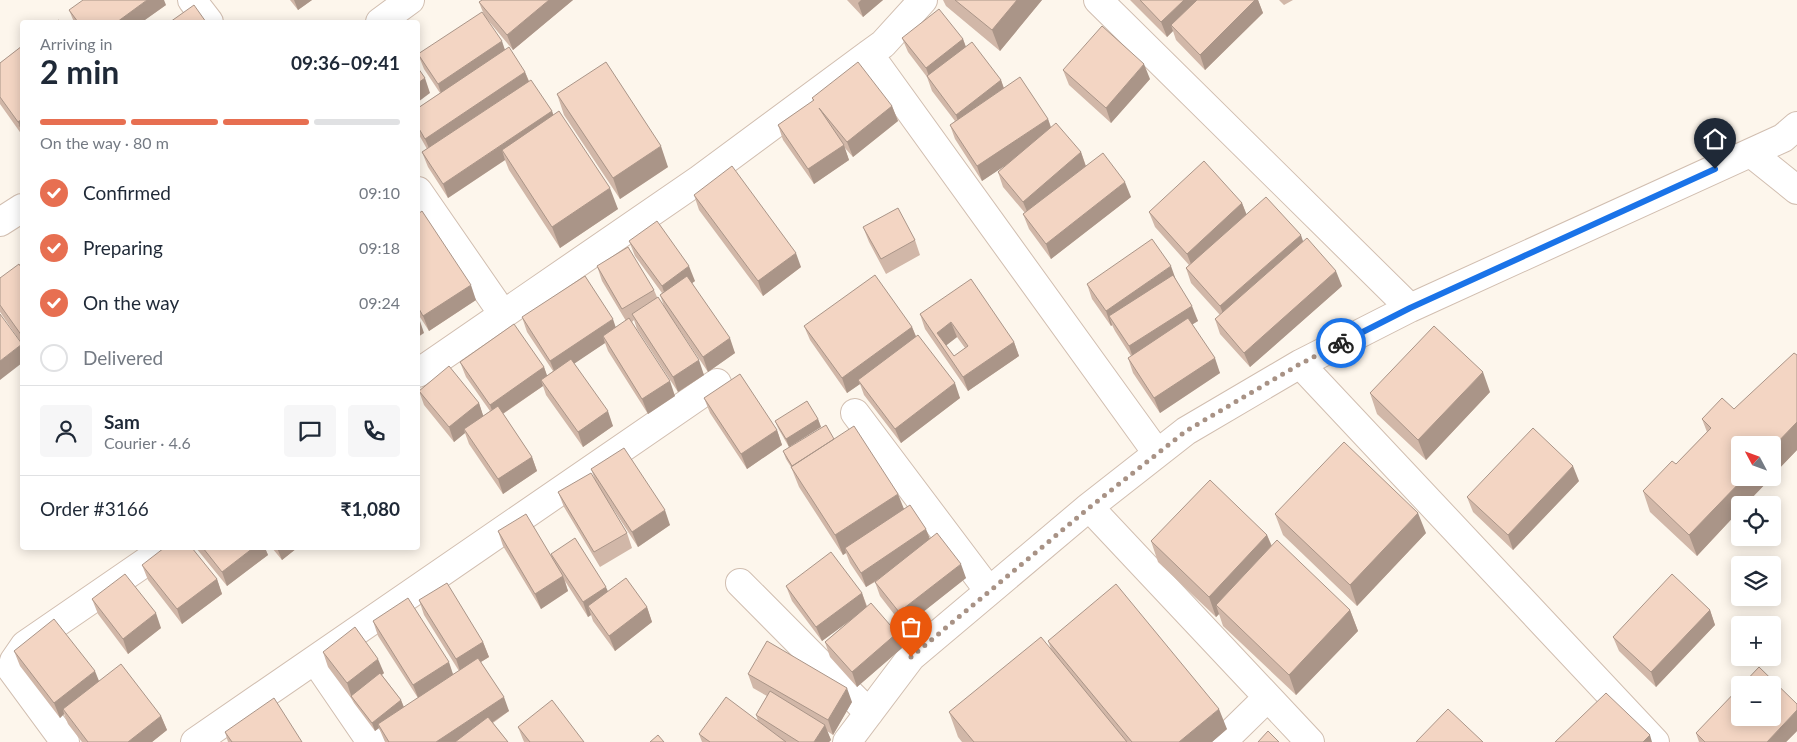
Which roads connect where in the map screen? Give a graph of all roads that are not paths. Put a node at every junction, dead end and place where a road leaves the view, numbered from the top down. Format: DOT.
graph roads {
  1 [pos="192,0"];
  2 [pos="410,0"];
  3 [pos="923,0"];
  4 [pos="1098,0"];
  5 [pos="207,20"];
  6 [pos="383,20"];
  7 [pos="869,54"];
  8 [pos="1797,126"];
  9 [pos="1751,153"];
  10 [pos="1797,190"];
  11 [pos="420,195"];
  12 [pos="20,209"];
  13 [pos="0,222"];
  14 [pos="1410,308"];
  15 [pos="503,314"];
  16 [pos="1300,364"];
  17 [pos="420,372"];
  18 [pos="718,383"];
  19 [pos="855,413"];
  20 [pos="1157,453"];
  21 [pos="1090,507"];
  22 [pos="163,550"];
  23 [pos="740,583"];
  24 [pos="989,591"];
  25 [pos="315,660"];
  26 [pos="1267,698"];
  27 [pos="869,713"];
  28 [pos="65,742"];
  29 [pos="195,742"];
  30 [pos="371,742"];
  31 [pos="847,742"];
  32 [pos="1222,742"];
  33 [pos="1310,742"];
  34 [pos="1655,742"];
  1 -- 5 [label="street"];
  2 -- 6 [label="street"];
  3 -- 7 [label="street"];
  4 -- 14 [label="street"];
  7 -- 15 [label="street"];
  7 -- 20 [label="street"];
  8 -- 9 [label="street"];
  9 -- 10 [label="street"];
  9 -- 14 [label="street"];
  11 -- 15 [label="street"];
  12 -- 13 [label="street"];
  14 -- 16 [label="street"];
  15 -- 17 [label="street"];
  16 -- 20 [label="street"];
  16 -- 34 [label="street"];
  18 -- 25 [label="street"];
  19 -- 24 [label="street"];
  20 -- 21 [label="street"];
  21 -- 24 [label="street"];
  21 -- 26 [label="street"];
  22 -- 28 [label="street"];
  23 -- 27 [label="street"];
  24 -- 27 [label="street"];
  25 -- 29 [label="street"];
  25 -- 30 [label="street"];
  26 -- 32 [label="street"];
  26 -- 33 [label="street"];
  27 -- 31 [label="street"];
}
